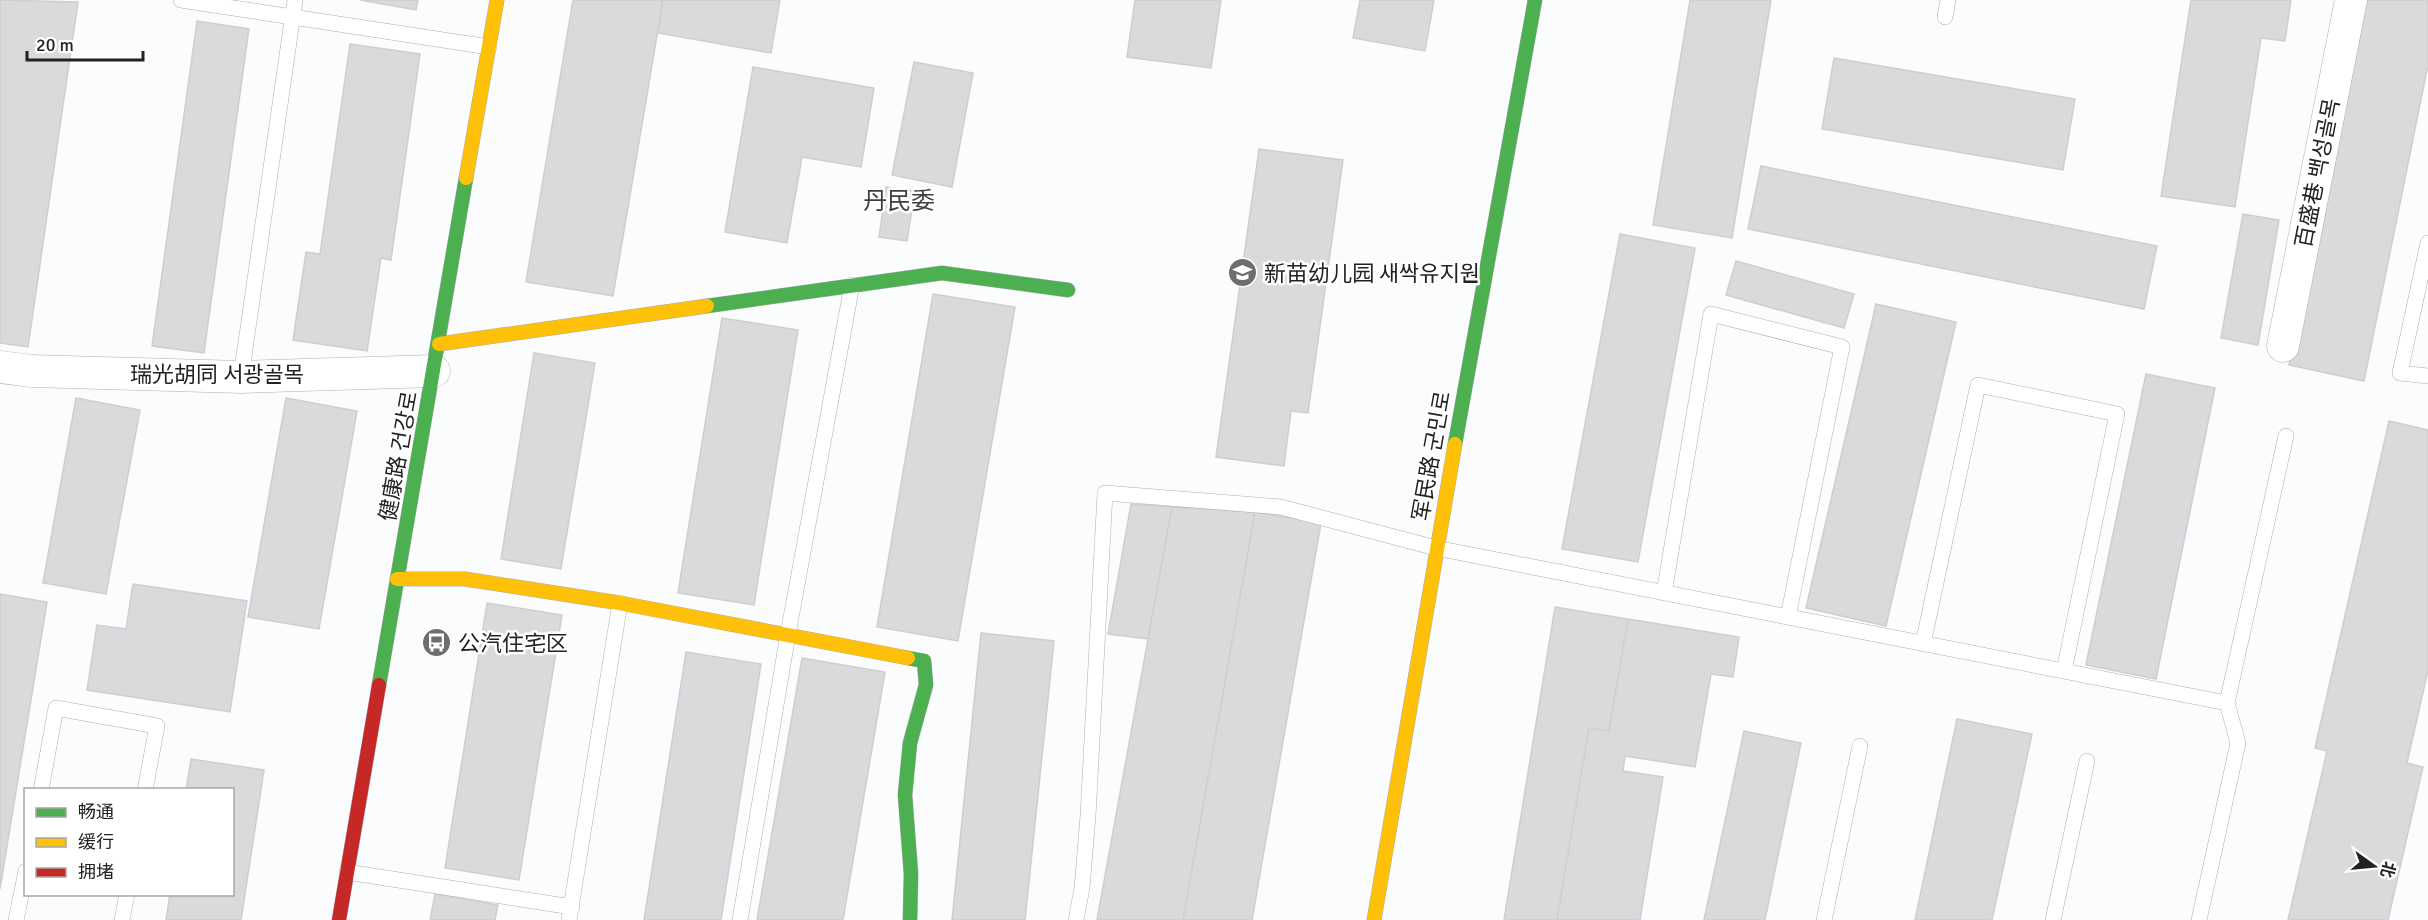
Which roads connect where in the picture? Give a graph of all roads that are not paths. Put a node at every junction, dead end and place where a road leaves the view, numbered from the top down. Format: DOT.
graph roads {
  1 [pos="181,0"];
  2 [pos="295,0"];
  3 [pos="497,0"];
  4 [pos="1534,0"];
  5 [pos="1948,0"];
  6 [pos="2350,0"];
  7 [pos="293,16"];
  8 [pos="1945,17"];
  9 [pos="489,46"];
  10 [pos="2428,243"];
  11 [pos="852,285"];
  12 [pos="1068,290"];
  13 [pos="2283,346"];
  14 [pos="436,357"];
  15 [pos="0,367"];
  16 [pos="2428,376"];
  17 [pos="241,377"];
  18 [pos="2286,436"];
  19 [pos="1436,548"];
  20 [pos="397,579"];
  21 [pos="1664,593"];
  22 [pos="621,603"];
  23 [pos="1788,617"];
  24 [pos="788,634"];
  25 [pos="1923,644"];
  26 [pos="2064,671"];
  27 [pos="2227,703"];
  28 [pos="1860,746"];
  29 [pos="2087,761"];
  30 [pos="40,788"];
  31 [pos="146,788"];
  32 [pos="347,872"];
  33 [pos="24,881"];
  34 [pos="127,896"];
  35 [pos="570,913"];
  36 [pos="16,920"];
  37 [pos="122,920"];
  38 [pos="339,920"];
  39 [pos="740,920"];
  40 [pos="910,920"];
  41 [pos="1076,920"];
  42 [pos="1374,920"];
  43 [pos="1824,920"];
  44 [pos="2053,920"];
  45 [pos="2199,920"];
  1 -- 7 [label="lane"];
  2 -- 7 [label="lane"];
  3 -- 9 [label="street, 健康路 건강로"];
  4 -- 19 [label="street, 军民路 군민로"];
  5 -- 8 [label="lane"];
  6 -- 13 [label="street, 百盛巷 백성골목"];
  7 -- 9 [label="lane"];
  7 -- 17 [label="lane"];
  9 -- 14 [label="street, 健康路 건강로"];
  10 -- 16 [label="lane"];
  11 -- 12 [label="street"];
  11 -- 14 [label="street"];
  11 -- 24 [label="lane"];
  14 -- 17 [label="street, 瑞光胡同 서광골목"];
  14 -- 20 [label="street, 健康路 건강로"];
  15 -- 17 [label="street, 瑞光胡同 서광골목"];
  18 -- 27 [label="lane"];
  19 -- 21 [label="lane"];
  19 -- 41 [label="lane"];
  19 -- 42 [label="street, 军民路 군민로"];
  20 -- 22 [label="street"];
  20 -- 32 [label="street, 健康路 건강로"];
  21 -- 23 [label="lane"];
  21 -- 23 [label="lane"];
  22 -- 24 [label="street"];
  22 -- 35 [label="lane"];
  23 -- 25 [label="lane"];
  24 -- 39 [label="lane"];
  24 -- 40 [label="street"];
  25 -- 26 [label="lane"];
  25 -- 26 [label="lane"];
  26 -- 27 [label="lane"];
  27 -- 45 [label="lane"];
  28 -- 43 [label="lane"];
  29 -- 44 [label="lane"];
  30 -- 31 [label="lane"];
  32 -- 35 [label="lane"];
  32 -- 38 [label="street, 健康路 건강로"];
  33 -- 36 [label="lane"];
  34 -- 37 [label="lane"];
}
